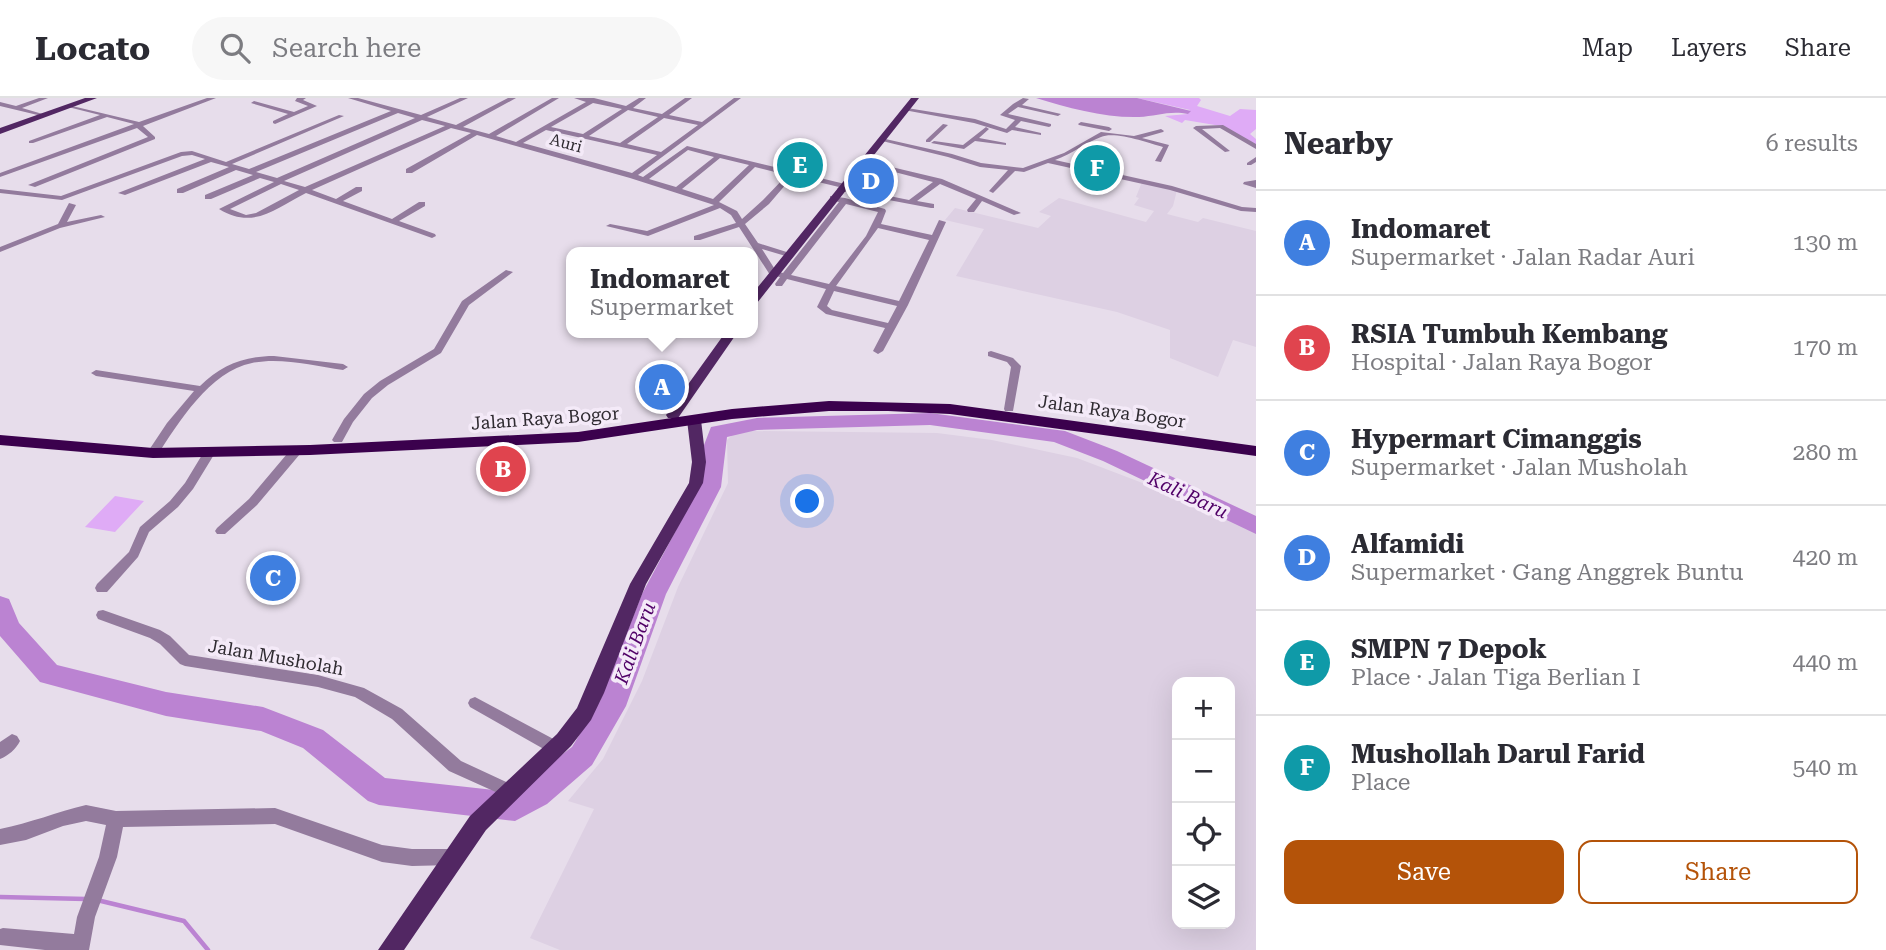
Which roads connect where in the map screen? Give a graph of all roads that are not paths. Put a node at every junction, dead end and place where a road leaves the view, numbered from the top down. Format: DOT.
graph roads {
  1 [pos="7,98"];
  2 [pos="46,98"];
  3 [pos="93,98"];
  4 [pos="213,98"];
  5 [pos="266,98"];
  6 [pos="351,98"];
  7 [pos="465,98"];
  8 [pos="513,98"];
  9 [pos="556,98"];
  10 [pos="577,98"];
  11 [pos="643,98"];
  12 [pos="689,98"];
  13 [pos="738,98"];
  14 [pos="915,98"];
  15 [pos="297,99"];
  16 [pos="595,99"];
  17 [pos="1026,99"];
  18 [pos="0,102"];
  19 [pos="254,103"];
  20 [pos="1015,105"];
  21 [pos="70,106"];
  22 [pos="242,107"];
  23 [pos="14,108"];
  24 [pos="274,108"];
  25 [pos="627,108"];
  26 [pos="907,110"];
  27 [pos="0,111"];
  28 [pos="397,111"];
  29 [pos="331,113"];
  30 [pos="294,114"];
  31 [pos="1058,114"];
  32 [pos="107,115"];
  33 [pos="44,116"];
  34 [pos="341,116"];
  35 [pos="664,116"];
  36 [pos="423,119"];
  37 [pos="1020,119"];
  38 [pos="275,122"];
  39 [pos="138,123"];
  40 [pos="365,123"];
  41 [pos="703,124"];
  42 [pos="1081,124"];
  43 [pos="945,125"];
  44 [pos="1049,125"];
  45 [pos="963,126"];
  46 [pos="453,127"];
  47 [pos="545,128"];
  48 [pos="1010,128"];
  49 [pos="0,131"];
  50 [pos="1161,131"];
  51 [pos="392,132"];
  52 [pos="476,133"];
  53 [pos="436,134"];
  54 [pos="1039,134"];
  55 [pos="1101,134"];
  56 [pos="50,135"];
  57 [pos="884,136"];
  58 [pos="489,137"];
  59 [pos="583,137"];
  60 [pos="61,138"];
  61 [pos="1135,138"];
  62 [pos="974,139"];
  63 [pos="72,141"];
  64 [pos="928,141"];
  65 [pos="31,142"];
  66 [pos="83,144"];
  67 [pos="517,144"];
  68 [pos="1004,144"];
  69 [pos="621,145"];
  70 [pos="964,147"];
  71 [pos="1256,147"];
  72 [pos="393,150"];
  73 [pos="1227,151"];
  74 [pos="402,153"];
  75 [pos="662,154"];
  76 [pos="719,156"];
  77 [pos="213,159"];
  78 [pos="1256,159"];
  79 [pos="369,160"];
  80 [pos="1048,161"];
  81 [pos="1159,161"];
  82 [pos="862,162"];
  83 [pos="226,163"];
  84 [pos="972,163"];
  85 [pos="1249,164"];
  86 [pos="753,165"];
  87 [pos="236,167"];
  88 [pos="399,169"];
  89 [pos="1012,170"];
  90 [pos="409,171"];
  91 [pos="249,172"];
  92 [pos="422,174"];
  93 [pos="791,174"];
  94 [pos="0,175"];
  95 [pos="260,175"];
  96 [pos="633,176"];
  97 [pos="644,179"];
  98 [pos="278,181"];
  99 [pos="939,181"];
  100 [pos="32,185"];
  101 [pos="842,187"];
  102 [pos="359,189"];
  103 [pos="305,190"];
  104 [pos="677,190"];
  105 [pos="0,191"];
  106 [pos="180,191"];
  107 [pos="993,191"];
  108 [pos="122,193"];
  109 [pos="883,195"];
  110 [pos="208,197"];
  111 [pos="833,198"];
  112 [pos="981,198"];
  113 [pos="845,200"];
  114 [pos="913,200"];
  115 [pos="338,201"];
  116 [pos="422,204"];
  117 [pos="718,204"];
  118 [pos="72,205"];
  119 [pos="931,206"];
  120 [pos="971,210"];
  121 [pos="1256,210"];
  122 [pos="1017,213"];
  123 [pos="101,216"];
  124 [pos="394,221"];
  125 [pos="942,222"];
  126 [pos="740,224"];
  127 [pos="61,225"];
  128 [pos="875,225"];
  129 [pos="610,226"];
  130 [pos="432,236"];
  131 [pos="697,238"];
  132 [pos="933,238"];
  133 [pos="756,245"];
  134 [pos="758,248"];
  135 [pos="0,250"];
  136 [pos="789,254"];
  137 [pos="509,272"];
  138 [pos="773,273"];
  139 [pos="783,280"];
  140 [pos="832,288"];
  141 [pos="758,294"];
  142 [pos="903,305"];
  143 [pos="891,327"];
  144 [pos="727,338"];
  145 [pos="878,351"];
  146 [pos="991,354"];
  147 [pos="343,367"];
  148 [pos="96,373"];
  149 [pos="201,389"];
  150 [pos="1009,409"];
  151 [pos="673,415"];
  152 [pos="694,420"];
  153 [pos="1133,429"];
  154 [pos="0,431"];
  155 [pos="488,438"];
  156 [pos="0,440"];
  157 [pos="338,440"];
  158 [pos="1256,443"];
  159 [pos="156,448"];
  160 [pos="296,451"];
  161 [pos="1256,451"];
  162 [pos="209,453"];
  163 [pos="222,531"];
  164 [pos="102,588"];
  165 [pos="103,615"];
  166 [pos="475,703"];
  167 [pos="554,747"];
  168 [pos="506,794"];
  169 [pos="116,819"];
  170 [pos="0,837"];
  171 [pos="108,857"];
  172 [pos="452,857"];
  173 [pos="86,917"];
  174 [pos="3,937"];
  175 [pos="79,947"];
  176 [pos="390,950"];
  1 -- 18 [label="street"];
  2 -- 23 [label="street"];
  3 -- 21 [label="main road"];
  4 -- 39 [label="street"];
  5 -- 19 [label="street"];
  6 -- 28 [label="street, Auri"];
  7 -- 36 [label="street"];
  8 -- 46 [label="street"];
  9 -- 58 [label="street"];
  10 -- 16 [label="street"];
  11 -- 25 [label="street"];
  12 -- 35 [label="street"];
  13 -- 41 [label="street"];
  14 -- 26 [label="main road"];
  15 -- 24 [label="street"];
  15 -- 30 [label="street"];
  16 -- 25 [label="street"];
  16 -- 47 [label="street"];
  17 -- 20 [label="street"];
  18 -- 23 [label="street"];
  19 -- 22 [label="street"];
  19 -- 24 [label="street"];
  20 -- 31 [label="street"];
  20 -- 37 [label="street"];
  21 -- 32 [label="street"];
  21 -- 33 [label="main road"];
  23 -- 27 [label="street"];
  23 -- 33 [label="street"];
  24 -- 30 [label="street"];
  25 -- 35 [label="street"];
  25 -- 59 [label="street"];
  26 -- 48 [label="street"];
  26 -- 57 [label="main road"];
  28 -- 36 [label="street, Auri"];
  28 -- 40 [label="street"];
  29 -- 34 [label="street"];
  30 -- 38 [label="street"];
  32 -- 39 [label="street"];
  32 -- 56 [label="street"];
  33 -- 49 [label="main road"];
  34 -- 40 [label="street"];
  34 -- 83 [label="street"];
  35 -- 41 [label="street"];
  35 -- 69 [label="street"];
  36 -- 46 [label="street, Auri"];
  36 -- 51 [label="street"];
  37 -- 44 [label="street"];
  37 -- 48 [label="street"];
  39 -- 66 [label="street"];
  39 -- 100 [label="street"];
  40 -- 51 [label="street"];
  40 -- 91 [label="street"];
  41 -- 75 [label="street"];
  42 -- 55 [label="street"];
  43 -- 64 [label="street"];
  45 -- 62 [label="street"];
  46 -- 52 [label="street, Auri"];
  46 -- 53 [label="street"];
  47 -- 59 [label="street"];
  47 -- 67 [label="street"];
  48 -- 54 [label="street"];
  50 -- 61 [label="street"];
  51 -- 98 [label="street"];
  52 -- 58 [label="street, Auri"];
  52 -- 90 [label="street"];
  53 -- 72 [label="street"];
  53 -- 74 [label="street"];
  55 -- 61 [label="street"];
  55 -- 80 [label="street"];
  56 -- 60 [label="street"];
  56 -- 65 [label="street"];
  57 -- 64 [label="street"];
  57 -- 82 [label="main road"];
  57 -- 84 [label="street"];
  58 -- 67 [label="street, Auri"];
  59 -- 69 [label="street"];
  61 -- 81 [label="street"];
  62 -- 68 [label="street"];
  62 -- 70 [label="street"];
  63 -- 66 [label="street"];
  64 -- 70 [label="street"];
  66 -- 94 [label="street"];
  67 -- 96 [label="street, Auri"];
  69 -- 75 [label="street"];
  70 -- 84 [label="street"];
  71 -- 73 [label="street"];
  72 -- 74 [label="street"];
  72 -- 79 [label="street"];
  74 -- 79 [label="street"];
  75 -- 96 [label="street"];
  76 -- 86 [label="street"];
  76 -- 97 [label="street"];
  76 -- 104 [label="street"];
  77 -- 83 [label="street"];
  77 -- 105 [label="street"];
  77 -- 108 [label="street"];
  78 -- 85 [label="street"];
  79 -- 103 [label="street"];
  80 -- 89 [label="street"];
  80 -- 121 [label="street"];
  82 -- 99 [label="street"];
  82 -- 101 [label="main road"];
  83 -- 87 [label="street"];
  84 -- 89 [label="street"];
  86 -- 93 [label="street"];
  86 -- 117 [label="street"];
  87 -- 91 [label="street"];
  87 -- 106 [label="street"];
  88 -- 90 [label="street"];
  89 -- 107 [label="street"];
  90 -- 92 [label="street"];
  91 -- 95 [label="street"];
  93 -- 101 [label="street"];
  93 -- 126 [label="street"];
  95 -- 98 [label="street"];
  95 -- 110 [label="street"];
  96 -- 97 [label="street, Auri"];
  97 -- 104 [label="street, Auri"];
  98 -- 103 [label="street"];
  98 -- 103 [label="street"];
  99 -- 112 [label="street"];
  99 -- 114 [label="street"];
  101 -- 109 [label="street"];
  101 -- 111 [label="main road"];
  101 -- 119 [label="street"];
  102 -- 115 [label="street"];
  103 -- 115 [label="street"];
  104 -- 117 [label="street, Auri"];
  111 -- 113 [label="street"];
  111 -- 136 [label="main road"];
  112 -- 120 [label="street"];
  112 -- 122 [label="street"];
  113 -- 128 [label="street"];
  113 -- 139 [label="street"];
  115 -- 124 [label="street"];
  116 -- 124 [label="street"];
  117 -- 126 [label="street, Auri"];
  117 -- 129 [label="street"];
  118 -- 127 [label="street"];
  123 -- 127 [label="street"];
  124 -- 130 [label="street"];
  125 -- 132 [label="street"];
  126 -- 131 [label="street"];
  126 -- 133 [label="street, Auri"];
  127 -- 135 [label="street"];
  128 -- 132 [label="street"];
  128 -- 140 [label="street"];
  132 -- 142 [label="street"];
  133 -- 136 [label="street"];
  134 -- 138 [label="street, Auri"];
  136 -- 138 [label="main road"];
  137 -- 157 [label="street"];
  138 -- 139 [label="street"];
  138 -- 141 [label="main road"];
  139 -- 140 [label="street"];
  140 -- 142 [label="street"];
  140 -- 143 [label="street"];
  142 -- 143 [label="street"];
  143 -- 145 [label="street"];
  144 -- 151 [label="main road"];
  146 -- 150 [label="street"];
  147 -- 149 [label="street"];
  148 -- 149 [label="street"];
  149 -- 159 [label="street"];
  150 -- 151 [label="highway, Jalan Raya Bogor"];
  150 -- 153 [label="highway, Jalan Raya Bogor"];
  151 -- 155 [label="highway, Jalan Raya Bogor"];
  152 -- 153 [label="highway, Jalan Raya Bogor"];
  152 -- 155 [label="highway, Jalan Raya Bogor"];
  152 -- 167 [label="main road"];
  153 -- 158 [label="highway, Jalan Raya Bogor"];
  153 -- 161 [label="highway, Jalan Raya Bogor"];
  154 -- 159 [label="highway, Jalan Raya Bogor"];
  155 -- 157 [label="highway, Jalan Raya Bogor"];
  155 -- 160 [label="highway, Jalan Raya Bogor"];
  156 -- 159 [label="highway, Jalan Raya Bogor"];
  157 -- 159 [label="highway, Jalan Raya Bogor"];
  159 -- 162 [label="highway, Jalan Raya Bogor"];
  160 -- 162 [label="highway, Jalan Raya Bogor"];
  160 -- 163 [label="street"];
  162 -- 164 [label="street"];
  165 -- 168 [label="street, Jalan Musholah"];
  166 -- 167 [label="street"];
  167 -- 168 [label="main road"];
  168 -- 172 [label="main road"];
  169 -- 170 [label="street"];
  169 -- 171 [label="street"];
  169 -- 172 [label="street"];
  171 -- 173 [label="street"];
  172 -- 176 [label="main road"];
  173 -- 175 [label="street"];
  174 -- 175 [label="street"];
}
